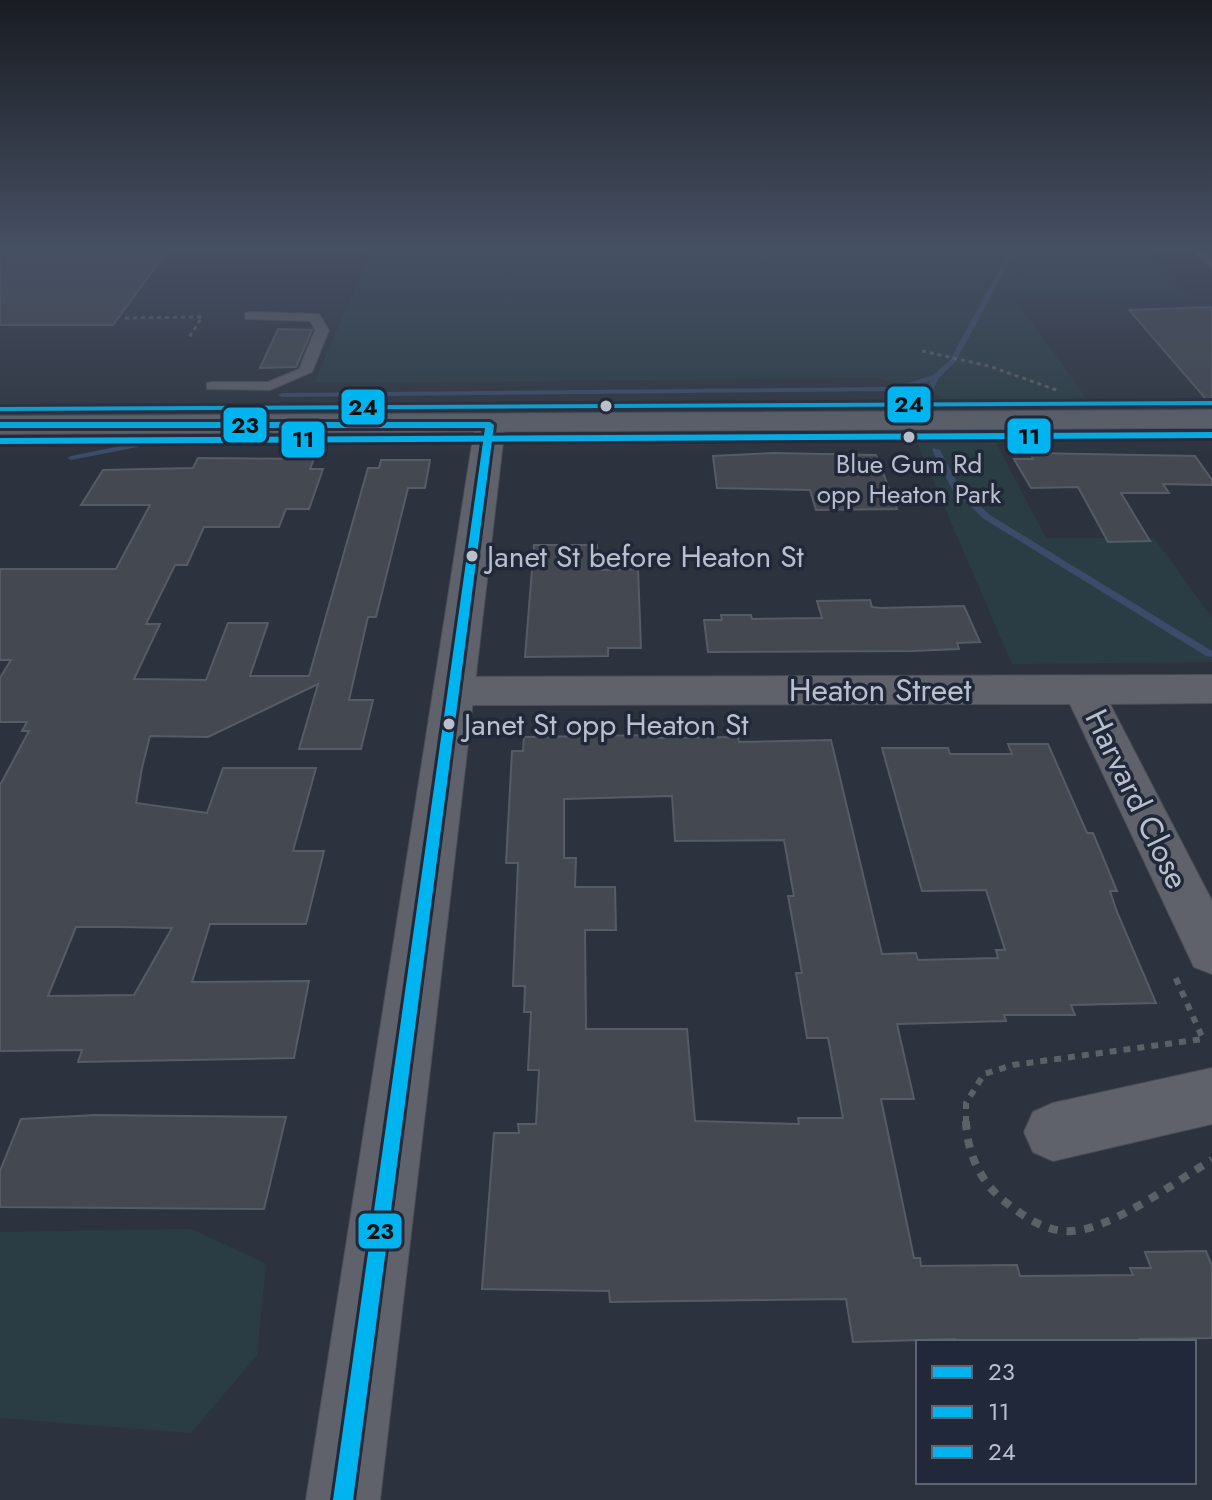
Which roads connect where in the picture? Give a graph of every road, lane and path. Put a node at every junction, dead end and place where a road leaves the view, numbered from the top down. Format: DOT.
graph roads {
  1 [pos="201,319"];
  2 [pos="315,319"];
  3 [pos="189,338"];
  4 [pos="922,351"];
  5 [pos="212,386"];
  6 [pos="1212,419"];
  7 [pos="1098,420"];
  8 [pos="0,425"];
  9 [pos="490,425"];
  10 [pos="1212,689"];
  11 [pos="1083,690"];
  12 [pos="453,691"];
  13 [pos="1212,951"];
  14 [pos="1166,958"];
  15 [pos="1212,1096"];
  16 [pos="1053,1132"];
  17 [pos="1212,1160"];
  18 [pos="343,1500"];
  1 -- 3 [label="path"];
  2 -- 5 [label="lane"];
  4 -- 7 [label="path"];
  6 -- 7 [label="main road"];
  7 -- 9 [label="main road"];
  8 -- 9 [label="main road"];
  9 -- 12 [label="street"];
  10 -- 11 [label="street, Heaton Street"];
  11 -- 12 [label="street, Heaton Street"];
  11 -- 13 [label="street, Harvard Close"];
  12 -- 18 [label="street"];
  14 -- 17 [label="path"];
  15 -- 16 [label="street"];
}
